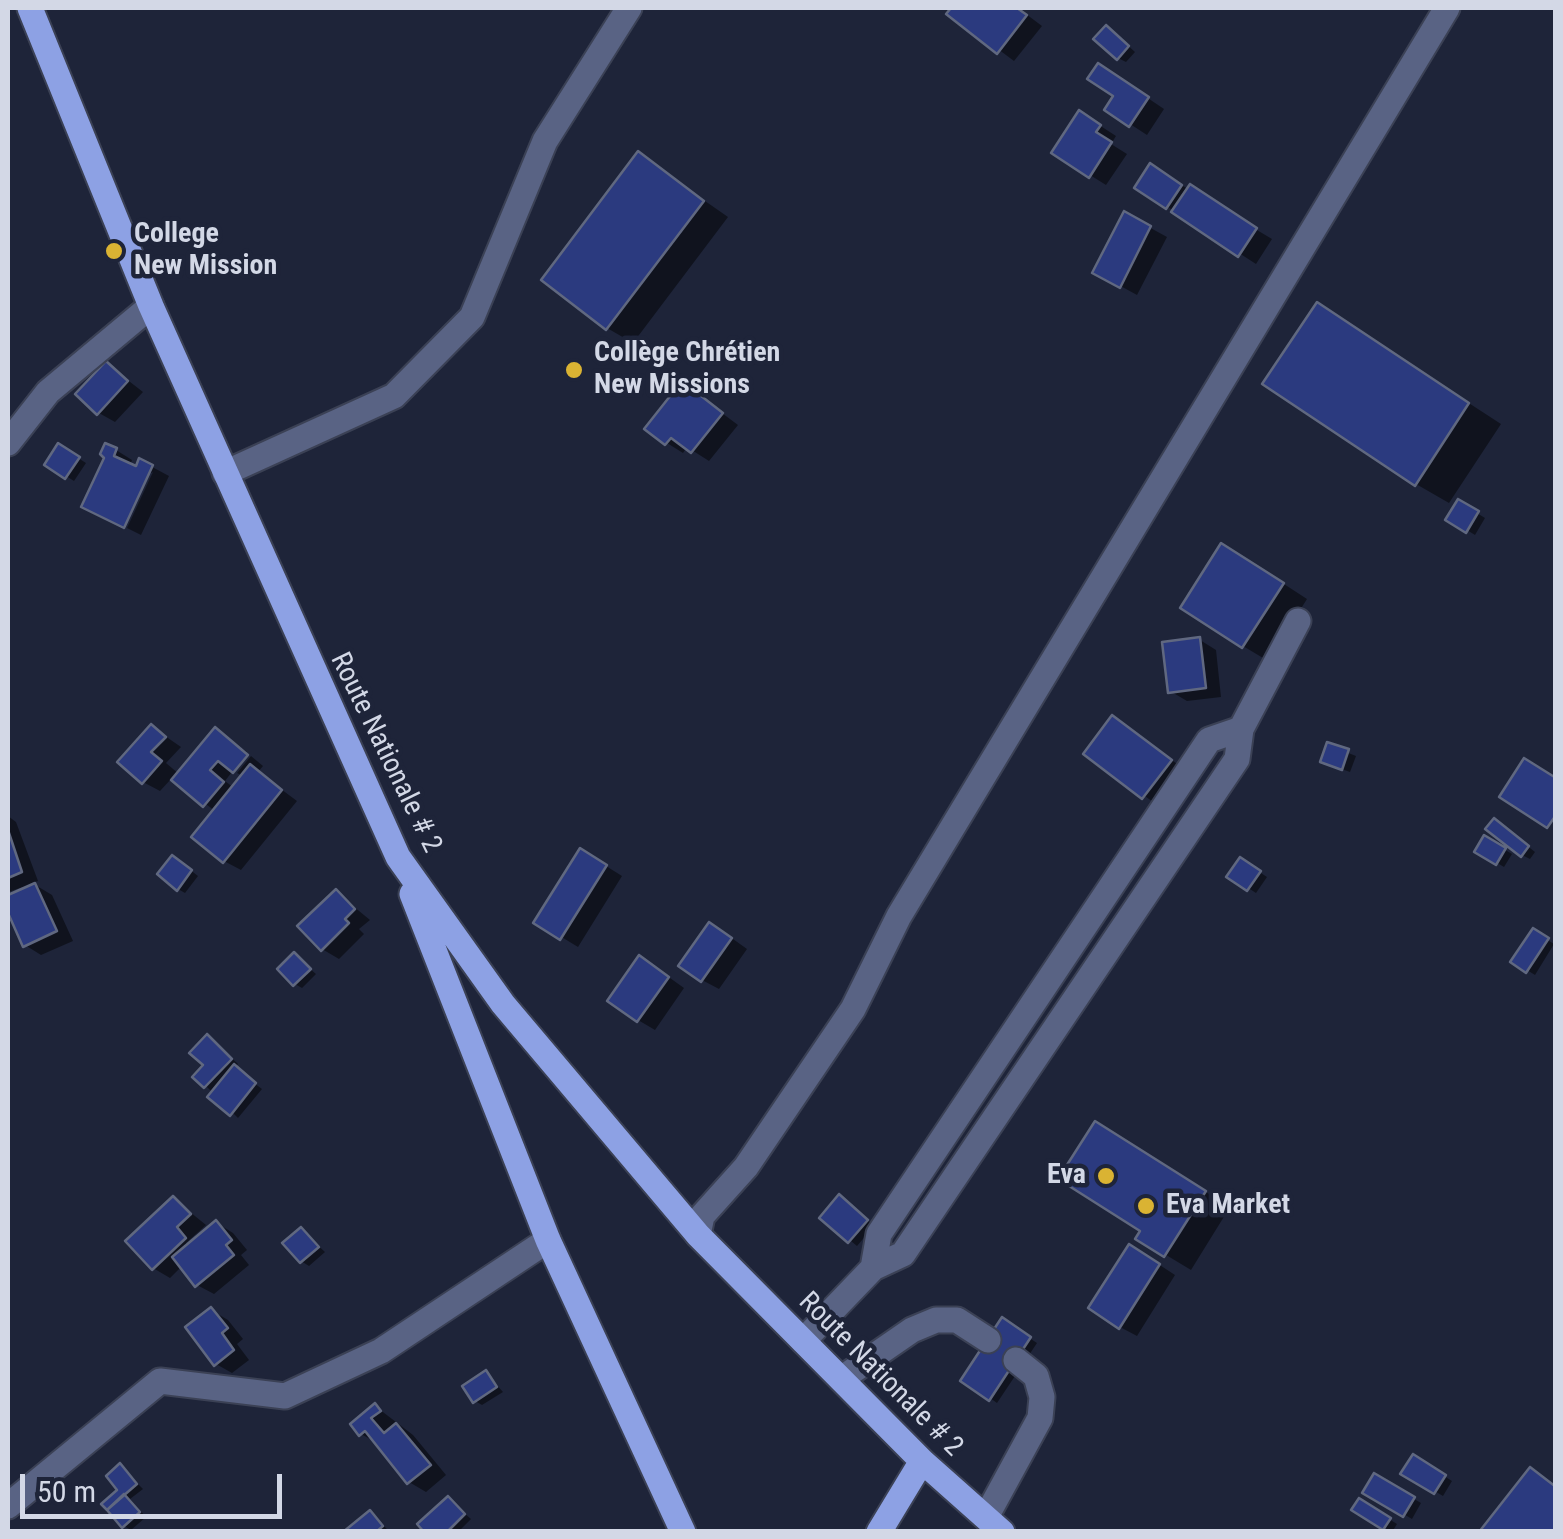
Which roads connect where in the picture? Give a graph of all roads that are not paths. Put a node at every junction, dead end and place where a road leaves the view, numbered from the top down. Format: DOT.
graph roads {
  1 [pos="30,8"];
  2 [pos="629,8"];
  3 [pos="1447,8"];
  4 [pos="151,306"];
  5 [pos="8,443"];
  6 [pos="225,473"];
  7 [pos="1298,621"];
  8 [pos="398,857"];
  9 [pos="698,1235"];
  10 [pos="548,1240"];
  11 [pos="988,1340"];
  12 [pos="803,1341"];
  13 [pos="1016,1360"];
  14 [pos="841,1379"];
  15 [pos="922,1461"];
  16 [pos="8,1506"];
  17 [pos="994,1524"];
  18 [pos="682,1532"];
  19 [pos="880,1532"];
  1 -- 4 [label="main road, Route Nationale # 2"];
  2 -- 6 [label="street"];
  3 -- 9 [label="street"];
  4 -- 5 [label="street"];
  4 -- 6 [label="main road, Route Nationale # 2"];
  6 -- 8 [label="main road, Route Nationale # 2"];
  7 -- 12 [label="street"];
  8 -- 9 [label="main road, Route Nationale # 2"];
  8 -- 10 [label="main road"];
  9 -- 12 [label="main road, Route Nationale # 2"];
  10 -- 16 [label="street"];
  10 -- 18 [label="main road"];
  11 -- 14 [label="street"];
  12 -- 14 [label="main road, Route Nationale # 2"];
  13 -- 17 [label="street"];
  14 -- 15 [label="main road, Route Nationale # 2"];
  15 -- 17 [label="main road, Route Nationale # 2"];
  15 -- 19 [label="main road"];
}
